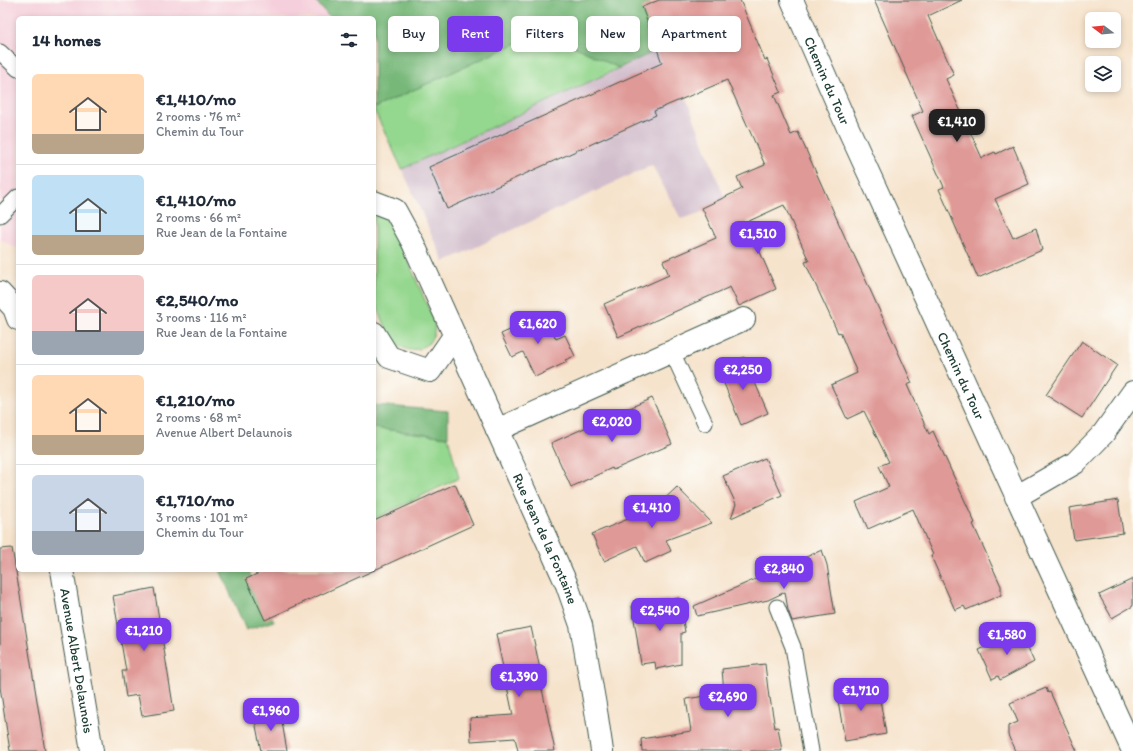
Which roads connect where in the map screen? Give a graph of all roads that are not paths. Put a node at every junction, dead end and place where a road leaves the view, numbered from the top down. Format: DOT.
graph roads {
  1 [pos="792,0"];
  2 [pos="0,52"];
  3 [pos="16,67"];
  4 [pos="16,199"];
  5 [pos="376,203"];
  6 [pos="0,215"];
  7 [pos="0,293"];
  8 [pos="16,313"];
  9 [pos="744,319"];
  10 [pos="376,335"];
  11 [pos="454,336"];
  12 [pos="672,352"];
  13 [pos="1133,392"];
  14 [pos="706,423"];
  15 [pos="497,430"];
  16 [pos="1016,497"];
  17 [pos="62,572"];
  18 [pos="777,607"];
  19 [pos="92,751"];
  20 [pos="602,751"];
  21 [pos="811,751"];
  22 [pos="1132,751"];
  1 -- 16 [label="street, Chemin du Tour"];
  2 -- 3 [label="lane"];
  4 -- 6 [label="lane"];
  5 -- 11 [label="street, Rue Jean de la Fontaine"];
  7 -- 8 [label="street"];
  9 -- 12 [label="street"];
  10 -- 11 [label="street"];
  11 -- 15 [label="street, Rue Jean de la Fontaine"];
  12 -- 14 [label="lane"];
  12 -- 15 [label="street"];
  13 -- 16 [label="street"];
  15 -- 20 [label="street, Rue Jean de la Fontaine"];
  16 -- 22 [label="street, Chemin du Tour"];
  17 -- 19 [label="street, Avenue Albert Delaunois"];
  18 -- 21 [label="lane"];
}
